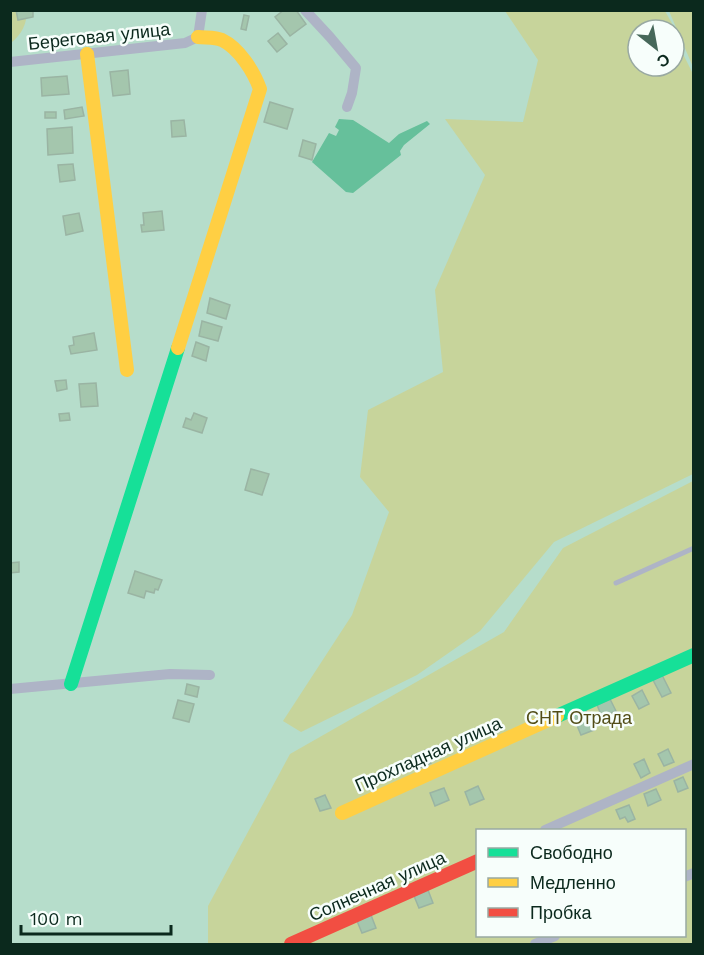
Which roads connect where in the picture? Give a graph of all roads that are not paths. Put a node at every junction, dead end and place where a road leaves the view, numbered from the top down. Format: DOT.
graph roads {
  1 [pos="202,10"];
  2 [pos="305,10"];
  3 [pos="198,37"];
  4 [pos="87,54"];
  5 [pos="10,62"];
  6 [pos="347,107"];
  7 [pos="127,370"];
  8 [pos="693,548"];
  9 [pos="616,582"];
  10 [pos="693,655"];
  11 [pos="210,675"];
  12 [pos="71,684"];
  13 [pos="10,689"];
  14 [pos="693,764"];
  15 [pos="342,813"];
  16 [pos="549,829"];
  17 [pos="476,861"];
  18 [pos="553,937"];
  19 [pos="291,945"];
  20 [pos="535,945"];
  1 -- 3 [label="street"];
  2 -- 6 [label="street"];
  3 -- 4 [label="street, Береговая улица"];
  3 -- 12 [label="street"];
  4 -- 5 [label="street, Береговая улица"];
  4 -- 7 [label="street"];
  8 -- 9 [label="lane"];
  10 -- 15 [label="street, Прохладная улица"];
  11 -- 12 [label="street"];
  12 -- 13 [label="street"];
  14 -- 16 [label="street"];
  17 -- 19 [label="street, Солнечная улица"];
  18 -- 20 [label="street"];
}
